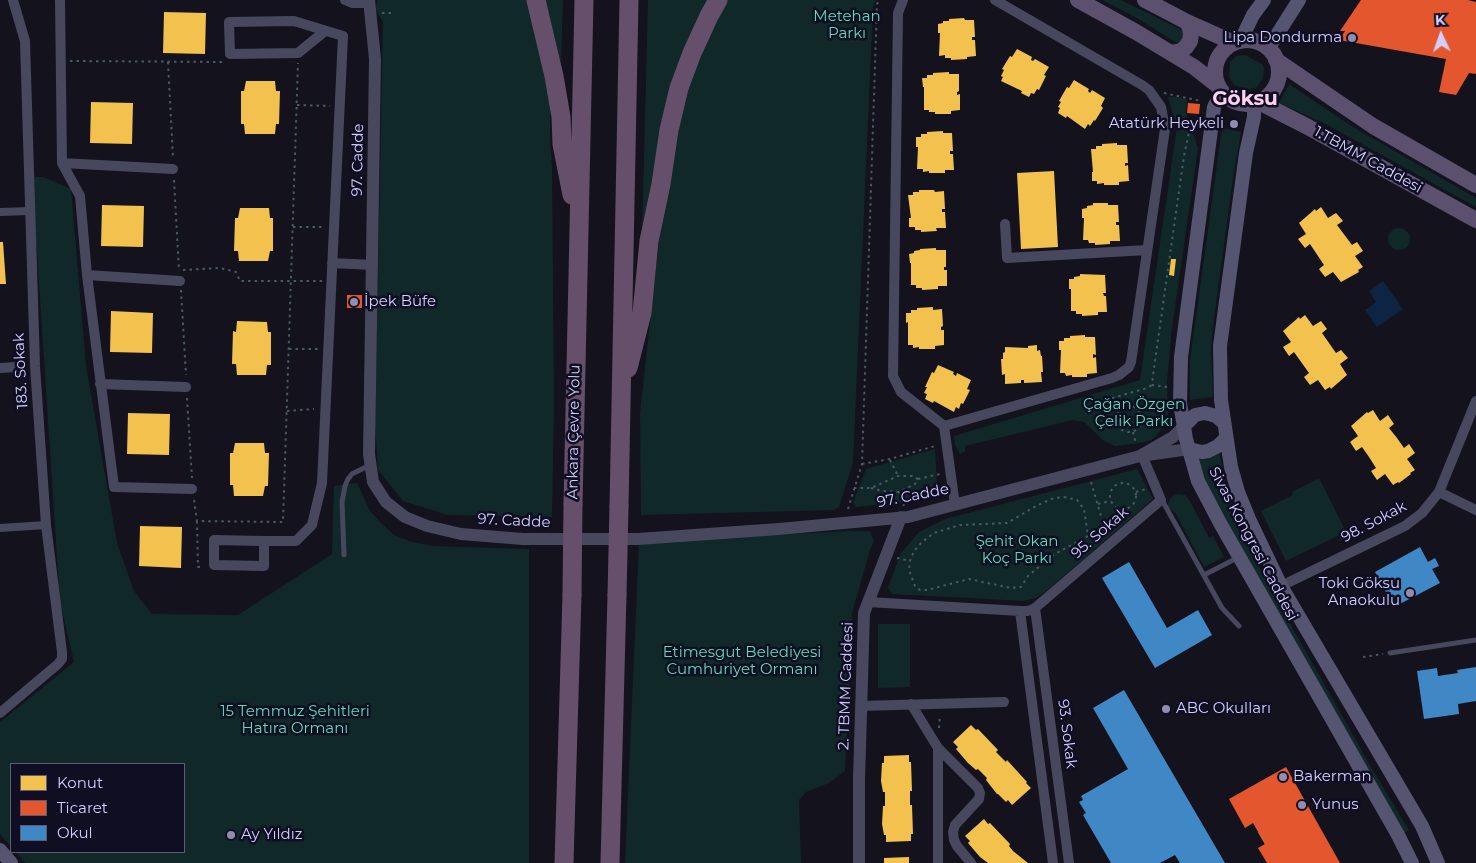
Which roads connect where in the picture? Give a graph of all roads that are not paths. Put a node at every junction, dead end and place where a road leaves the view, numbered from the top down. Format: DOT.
graph roads {
  1 [pos="13,0"];
  2 [pos="60,0"];
  3 [pos="536,0"];
  4 [pos="584,0"];
  5 [pos="628,0"];
  6 [pos="718,0"];
  7 [pos="903,0"];
  8 [pos="995,0"];
  9 [pos="1078,0"];
  10 [pos="1145,0"];
  11 [pos="1264,0"];
  12 [pos="1299,0"];
  13 [pos="350,1"];
  14 [pos="369,2"];
  15 [pos="1187,22"];
  16 [pos="325,31"];
  17 [pos="1237,42"];
  18 [pos="1171,53"];
  19 [pos="1272,55"];
  20 [pos="1220,88"];
  21 [pos="1256,102"];
  22 [pos="62,163"];
  23 [pos="174,168"];
  24 [pos="1476,185"];
  25 [pos="30,211"];
  26 [pos="0,212"];
  27 [pos="1476,220"];
  28 [pos="1006,224"];
  29 [pos="579,229"];
  30 [pos="1147,250"];
  31 [pos="332,263"];
  32 [pos="373,265"];
  33 [pos="87,276"];
  34 [pos="180,276"];
  35 [pos="16,367"];
  36 [pos="0,368"];
  37 [pos="100,384"];
  38 [pos="186,387"];
  39 [pos="1476,401"];
  40 [pos="620,403"];
  41 [pos="1224,423"];
  42 [pos="944,426"];
  43 [pos="1184,427"];
  44 [pos="1226,438"];
  45 [pos="1189,449"];
  46 [pos="1143,455"];
  47 [pos="371,467"];
  48 [pos="192,489"];
  49 [pos="1439,492"];
  50 [pos="1162,500"];
  51 [pos="955,505"];
  52 [pos="1476,510"];
  53 [pos="902,517"];
  54 [pos="46,525"];
  55 [pos="0,528"];
  56 [pos="264,541"];
  57 [pos="344,555"];
  58 [pos="1239,557"];
  59 [pos="1204,575"];
  60 [pos="1281,586"];
  61 [pos="868,602"];
  62 [pos="1035,608"];
  63 [pos="1020,612"];
  64 [pos="1239,626"];
  65 [pos="1476,640"];
  66 [pos="1390,653"];
  67 [pos="1004,702"];
  68 [pos="911,704"];
  69 [pos="861,706"];
  70 [pos="0,713"];
  71 [pos="938,748"];
  72 [pos="1061,809"];
  73 [pos="1046,811"];
  74 [pos="0,850"];
  75 [pos="11,863"];
  76 [pos="564,863"];
  77 [pos="610,863"];
  78 [pos="860,863"];
  79 [pos="938,863"];
  80 [pos="971,863"];
  81 [pos="1053,863"];
  82 [pos="1068,863"];
  83 [pos="1412,863"];
  84 [pos="1438,863"];
  1 -- 25 [label="street, 183. Sokak"];
  2 -- 22 [label="street"];
  3 -- 29 [label="highway"];
  4 -- 29 [label="highway, Ankara Çevre Yolu"];
  5 -- 40 [label="highway"];
  6 -- 40 [label="highway"];
  7 -- 42 [label="street"];
  8 -- 30 [label="street"];
  9 -- 18 [label="main road"];
  10 -- 15 [label="main road"];
  11 -- 17 [label="main road"];
  12 -- 19 [label="main road"];
  13 -- 14 [label="street"];
  14 -- 32 [label="street, 97. Cadde"];
  15 -- 17 [label="main road"];
  15 -- 18 [label="main road"];
  16 -- 16 [label="street"];
  16 -- 31 [label="street"];
  17 -- 19 [label="main road"];
  17 -- 20 [label="main road"];
  18 -- 20 [label="main road"];
  19 -- 21 [label="main road"];
  19 -- 24 [label="main road, 1.TBMM Caddesi"];
  20 -- 21 [label="main road"];
  20 -- 43 [label="main road, Sivas Kongresi Caddesi"];
  21 -- 27 [label="main road, 1.TBMM Caddesi"];
  21 -- 41 [label="main road"];
  22 -- 23 [label="street"];
  22 -- 33 [label="street"];
  25 -- 26 [label="street"];
  25 -- 54 [label="street, 183. Sokak"];
  28 -- 30 [label="street"];
  29 -- 76 [label="highway, Ankara Çevre Yolu, bridge"];
  30 -- 42 [label="street"];
  31 -- 32 [label="street"];
  31 -- 56 [label="street"];
  32 -- 47 [label="street, 97. Cadde"];
  33 -- 34 [label="street"];
  33 -- 37 [label="street"];
  35 -- 36 [label="street"];
  37 -- 38 [label="street"];
  37 -- 48 [label="street"];
  39 -- 49 [label="street, 98. Sokak"];
  40 -- 77 [label="highway, bridge"];
  41 -- 43 [label="main road"];
  41 -- 44 [label="main road"];
  42 -- 51 [label="street"];
  43 -- 45 [label="main road, Sivas Kongresi Caddesi"];
  43 -- 46 [label="street, 97. Cadde"];
  44 -- 45 [label="main road"];
  44 -- 60 [label="main road, Sivas Kongresi Caddesi"];
  45 -- 46 [label="street, 97. Cadde"];
  45 -- 58 [label="main road, Sivas Kongresi Caddesi"];
  46 -- 50 [label="street"];
  46 -- 51 [label="street, 97. Cadde"];
  47 -- 53 [label="street, 97. Cadde"];
  47 -- 57 [label="lane"];
  49 -- 52 [label="street"];
  49 -- 60 [label="street, 98. Sokak"];
  50 -- 59 [label="lane"];
  50 -- 62 [label="street, 95. Sokak"];
  51 -- 53 [label="street, 97. Cadde"];
  53 -- 61 [label="street, 2. TBMM Caddesi"];
  54 -- 55 [label="street"];
  54 -- 70 [label="street, 183. Sokak"];
  56 -- 56 [label="street"];
  58 -- 59 [label="lane"];
  58 -- 83 [label="main road, Sivas Kongresi Caddesi"];
  59 -- 64 [label="lane"];
  60 -- 84 [label="main road, Sivas Kongresi Caddesi"];
  61 -- 63 [label="street, 95. Sokak"];
  61 -- 69 [label="street, 2. TBMM Caddesi"];
  62 -- 63 [label="street, 95. Sokak"];
  62 -- 72 [label="street, 93. Sokak"];
  63 -- 73 [label="street, 93. Sokak"];
  65 -- 66 [label="lane"];
  67 -- 68 [label="street"];
  68 -- 69 [label="street"];
  68 -- 71 [label="street"];
  69 -- 78 [label="street, 2. TBMM Caddesi"];
  71 -- 79 [label="street"];
  71 -- 80 [label="street"];
  72 -- 73 [label="street"];
  72 -- 82 [label="street, 93. Sokak"];
  73 -- 81 [label="street, 93. Sokak"];
  74 -- 75 [label="main road"];
}
